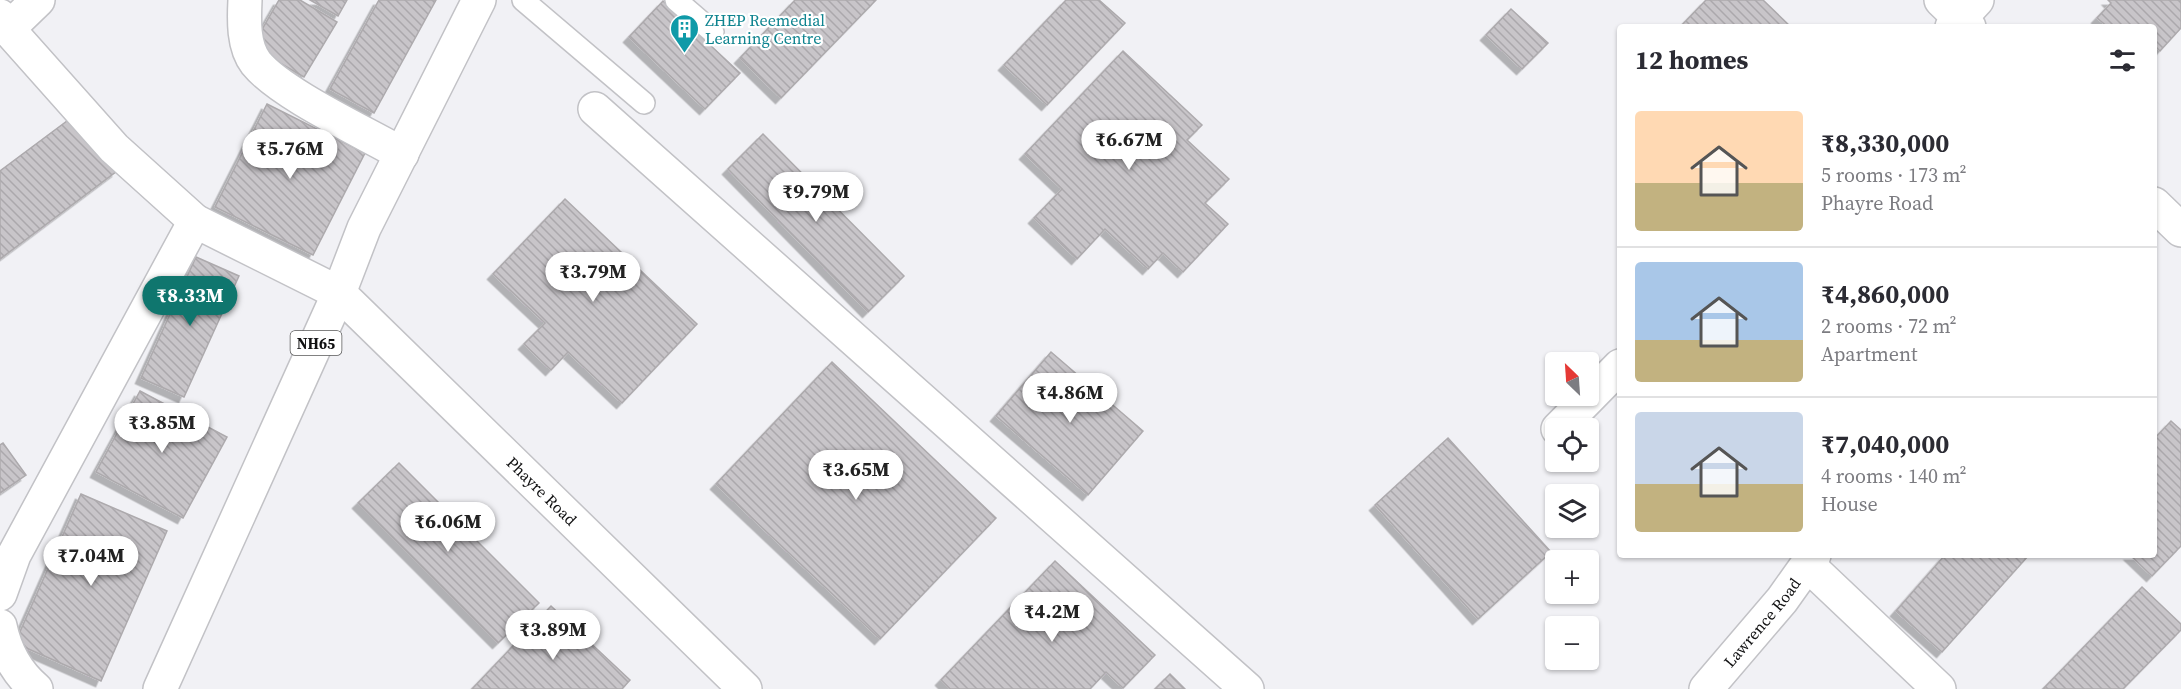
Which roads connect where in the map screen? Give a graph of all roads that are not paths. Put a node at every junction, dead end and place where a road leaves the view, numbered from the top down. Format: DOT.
graph roads {
  1 [pos="38,0"];
  2 [pos="245,0"];
  3 [pos="479,0"];
  4 [pos="523,0"];
  5 [pos="676,0"];
  6 [pos="4,23"];
  7 [pos="713,32"];
  8 [pos="644,103"];
  9 [pos="595,109"];
  10 [pos="402,154"];
  11 [pos="2157,207"];
  12 [pos="195,221"];
  13 [pos="2181,230"];
  14 [pos="339,293"];
  15 [pos="1617,369"];
  16 [pos="1569,418"];
  17 [pos="1811,560"];
  18 [pos="0,594"];
  19 [pos="0,626"];
  20 [pos="36,689"];
  21 [pos="160,689"];
  22 [pos="745,689"];
  23 [pos="1247,689"];
  24 [pos="1706,689"];
  25 [pos="1939,689"];
  1 -- 6 [label="main road"];
  2 -- 10 [label="main road"];
  3 -- 10 [label="main road, NH65"];
  4 -- 8 [label="lane"];
  5 -- 7 [label="lane"];
  6 -- 12 [label="main road, Phayre Road"];
  9 -- 23 [label="main road"];
  10 -- 14 [label="main road, NH65"];
  11 -- 13 [label="main road"];
  12 -- 14 [label="main road, Phayre Road"];
  12 -- 18 [label="main road"];
  14 -- 21 [label="main road, NH65"];
  14 -- 22 [label="main road, Phayre Road"];
  15 -- 16 [label="main road"];
  17 -- 24 [label="main road, Lawrence Road"];
  17 -- 25 [label="main road"];
  19 -- 20 [label="main road"];
}
